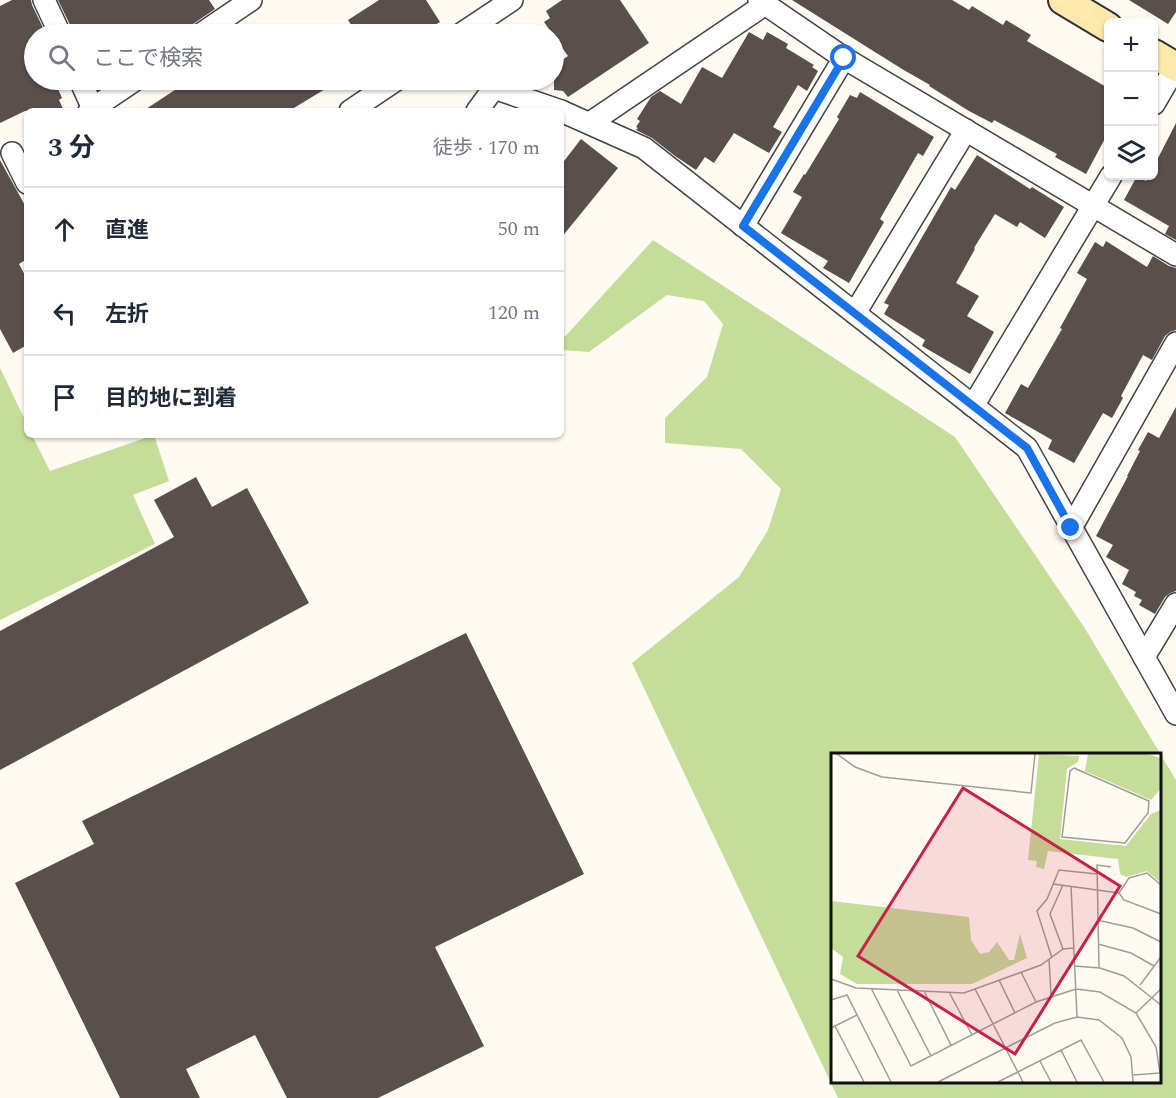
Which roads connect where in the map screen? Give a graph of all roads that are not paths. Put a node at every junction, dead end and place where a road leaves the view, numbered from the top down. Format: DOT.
graph roads {
  1 [pos="44,0"];
  2 [pos="512,0"];
  3 [pos="1063,0"];
  4 [pos="762,2"];
  5 [pos="242,3"];
  6 [pos="55,24"];
  7 [pos="214,24"];
  8 [pos="476,24"];
  9 [pos="1104,25"];
  10 [pos="1158,56"];
  11 [pos="844,58"];
  12 [pos="1176,67"];
  13 [pos="84,90"];
  14 [pos="121,90"];
  15 [pos="381,90"];
  16 [pos="488,90"];
  17 [pos="505,90"];
  18 [pos="1158,97"];
  19 [pos="91,108"];
  20 [pos="95,108"];
  21 [pos="354,108"];
  22 [pos="479,108"];
  23 [pos="546,108"];
  24 [pos="569,118"];
  25 [pos="966,130"];
  26 [pos="13,153"];
  27 [pos="24,177"];
  28 [pos="1109,180"];
  29 [pos="1094,206"];
  30 [pos="743,226"];
  31 [pos="1176,255"];
  32 [pos="855,313"];
  33 [pos="1176,343"];
  34 [pos="973,406"];
  35 [pos="1071,528"];
  36 [pos="1176,604"];
  37 [pos="1144,657"];
  38 [pos="1176,714"];
  1 -- 6 [label="street"];
  2 -- 8 [label="street"];
  3 -- 9 [label="street"];
  4 -- 11 [label="street"];
  4 -- 24 [label="street"];
  5 -- 7 [label="street"];
  10 -- 12 [label="street"];
  11 -- 25 [label="street"];
  11 -- 30 [label="street"];
  12 -- 18 [label="street"];
  13 -- 19 [label="street"];
  14 -- 20 [label="street"];
  15 -- 21 [label="street"];
  16 -- 22 [label="street"];
  17 -- 23 [label="street"];
  24 -- 30 [label="street"];
  25 -- 29 [label="street"];
  25 -- 32 [label="street"];
  26 -- 27 [label="street"];
  28 -- 29 [label="street"];
  29 -- 31 [label="street"];
  29 -- 34 [label="street"];
  30 -- 32 [label="street"];
  32 -- 34 [label="street"];
  33 -- 35 [label="street"];
  34 -- 35 [label="street"];
  35 -- 37 [label="street"];
  36 -- 37 [label="street"];
  37 -- 38 [label="street"];
}
